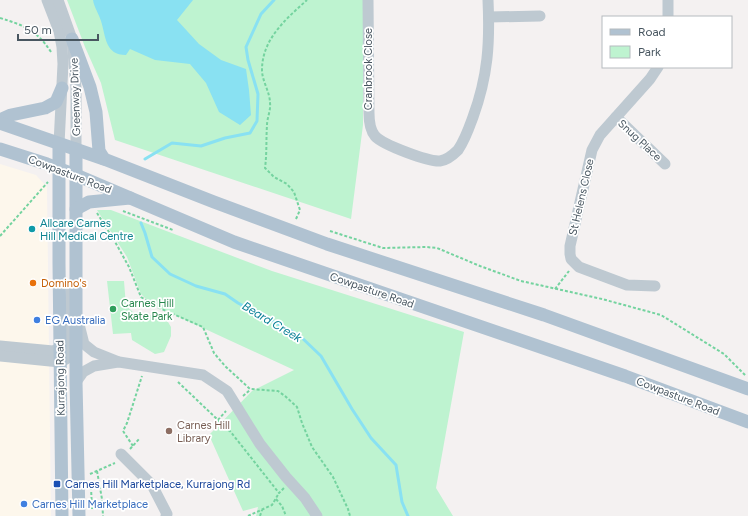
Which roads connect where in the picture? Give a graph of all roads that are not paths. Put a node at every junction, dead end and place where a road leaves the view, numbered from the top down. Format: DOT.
graph roads {
  1 [pos="47,0"];
  2 [pos="58,0"];
  3 [pos="368,0"];
  4 [pos="488,0"];
  5 [pos="668,0"];
  6 [pos="540,16"];
  7 [pos="668,16"];
  8 [pos="489,17"];
  9 [pos="72,39"];
  10 [pos="657,68"];
  11 [pos="62,88"];
  12 [pos="616,117"];
  13 [pos="0,120"];
  14 [pos="0,123"];
  15 [pos="60,144"];
  16 [pos="0,149"];
  17 [pos="76,149"];
  18 [pos="104,159"];
  19 [pos="664,164"];
  20 [pos="59,168"];
  21 [pos="76,175"];
  22 [pos="132,198"];
  23 [pos="76,209"];
  24 [pos="76,254"];
  25 [pos="655,286"];
  26 [pos="76,302"];
  27 [pos="0,346"];
  28 [pos="60,348"];
  29 [pos="0,356"];
  30 [pos="60,362"];
  31 [pos="119,362"];
  32 [pos="76,382"];
  33 [pos="748,389"];
  34 [pos="748,422"];
  35 [pos="121,454"];
  36 [pos="62,516"];
  37 [pos="79,516"];
  38 [pos="166,516"];
  39 [pos="317,516"];
  1 -- 11 [label="street, Greenway Drive"];
  2 -- 9 [label="street, Greenway Drive"];
  3 -- 8 [label="street, Cranbrook Close"];
  4 -- 8 [label="street"];
  5 -- 7 [label="street"];
  6 -- 8 [label="street"];
  9 -- 17 [label="street, Greenway Drive"];
  9 -- 18 [label="main road"];
  10 -- 12 [label="street, St Helens Close"];
  11 -- 13 [label="main road"];
  11 -- 15 [label="street, Greenway Drive"];
  12 -- 19 [label="street, Snug Place"];
  12 -- 25 [label="street, St Helens Close"];
  14 -- 15 [label="main road"];
  15 -- 17 [label="main road"];
  15 -- 20 [label="main road, Kurrajong Road"];
  16 -- 20 [label="main road, Cowpasture Road"];
  17 -- 18 [label="main road"];
  17 -- 21 [label="main road, Kurrajong Road"];
  18 -- 33 [label="main road"];
  20 -- 21 [label="main road, Cowpasture Road"];
  20 -- 28 [label="main road, Kurrajong Road"];
  21 -- 22 [label="main road, Cowpasture Road"];
  21 -- 23 [label="main road, Kurrajong Road"];
  22 -- 23 [label="main road"];
  22 -- 34 [label="main road, Cowpasture Road"];
  23 -- 24 [label="main road, Kurrajong Road"];
  24 -- 26 [label="main road, Kurrajong Road"];
  24 -- 30 [label="street"];
  26 -- 31 [label="street"];
  26 -- 32 [label="main road, Kurrajong Road"];
  27 -- 28 [label="street"];
  28 -- 30 [label="main road, Kurrajong Road"];
  29 -- 30 [label="street"];
  30 -- 36 [label="main road, Kurrajong Road"];
  31 -- 32 [label="street"];
  31 -- 39 [label="street"];
  32 -- 37 [label="main road, Kurrajong Road"];
  35 -- 38 [label="street"];
}
